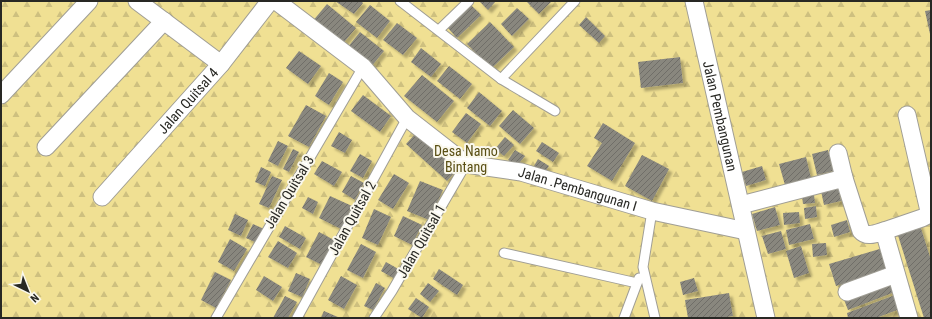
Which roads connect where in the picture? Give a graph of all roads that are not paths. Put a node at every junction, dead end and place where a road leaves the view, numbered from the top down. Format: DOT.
graph roads {
  1 [pos="89,1"];
  2 [pos="137,1"];
  3 [pos="270,1"];
  4 [pos="276,1"];
  5 [pos="400,1"];
  6 [pos="469,1"];
  7 [pos="575,1"];
  8 [pos="694,1"];
  9 [pos="164,21"];
  10 [pos="439,30"];
  11 [pos="221,64"];
  12 [pos="363,67"];
  13 [pos="501,79"];
  14 [pos="1,95"];
  15 [pos="555,111"];
  16 [pos="907,115"];
  17 [pos="407,118"];
  18 [pos="46,148"];
  19 [pos="838,153"];
  20 [pos="466,164"];
  21 [pos="844,178"];
  22 [pos="102,197"];
  23 [pos="741,205"];
  24 [pos="652,211"];
  25 [pos="884,231"];
  26 [pos="746,232"];
  27 [pos="504,253"];
  28 [pos="643,267"];
  29 [pos="896,274"];
  30 [pos="637,283"];
  31 [pos="847,292"];
  32 [pos="216,318"];
  33 [pos="297,318"];
  34 [pos="374,318"];
  35 [pos="624,318"];
  36 [pos="655,318"];
  37 [pos="766,318"];
  38 [pos="909,318"];
  1 -- 14 [label="street"];
  2 -- 9 [label="street"];
  3 -- 11 [label="street, Jalan Quitsal 4"];
  4 -- 12 [label="street, Jalan .Pembangunan I"];
  5 -- 10 [label="lane"];
  6 -- 10 [label="lane"];
  7 -- 13 [label="lane"];
  8 -- 23 [label="street, Jalan Pembangunan"];
  9 -- 11 [label="street"];
  9 -- 18 [label="street"];
  10 -- 13 [label="lane"];
  11 -- 22 [label="street, Jalan Quitsal 4"];
  12 -- 17 [label="street, Jalan .Pembangunan I"];
  12 -- 32 [label="lane, Jalan Quitsal 3"];
  13 -- 15 [label="lane"];
  16 -- 25 [label="street"];
  17 -- 20 [label="street, Jalan .Pembangunan I"];
  17 -- 33 [label="lane, Jalan Quitsal 2"];
  19 -- 21 [label="street"];
  20 -- 24 [label="street, Jalan .Pembangunan I"];
  20 -- 34 [label="lane, Jalan Quitsal 1"];
  21 -- 23 [label="street"];
  21 -- 25 [label="street"];
  23 -- 26 [label="street, Jalan Pembangunan"];
  24 -- 26 [label="street, Jalan .Pembangunan I"];
  24 -- 28 [label="lane"];
  25 -- 29 [label="street"];
  26 -- 37 [label="street, Jalan Pembangunan"];
  27 -- 30 [label="lane"];
  28 -- 30 [label="lane"];
  28 -- 36 [label="lane"];
  29 -- 31 [label="street"];
  29 -- 38 [label="street"];
  30 -- 35 [label="lane"];
}
